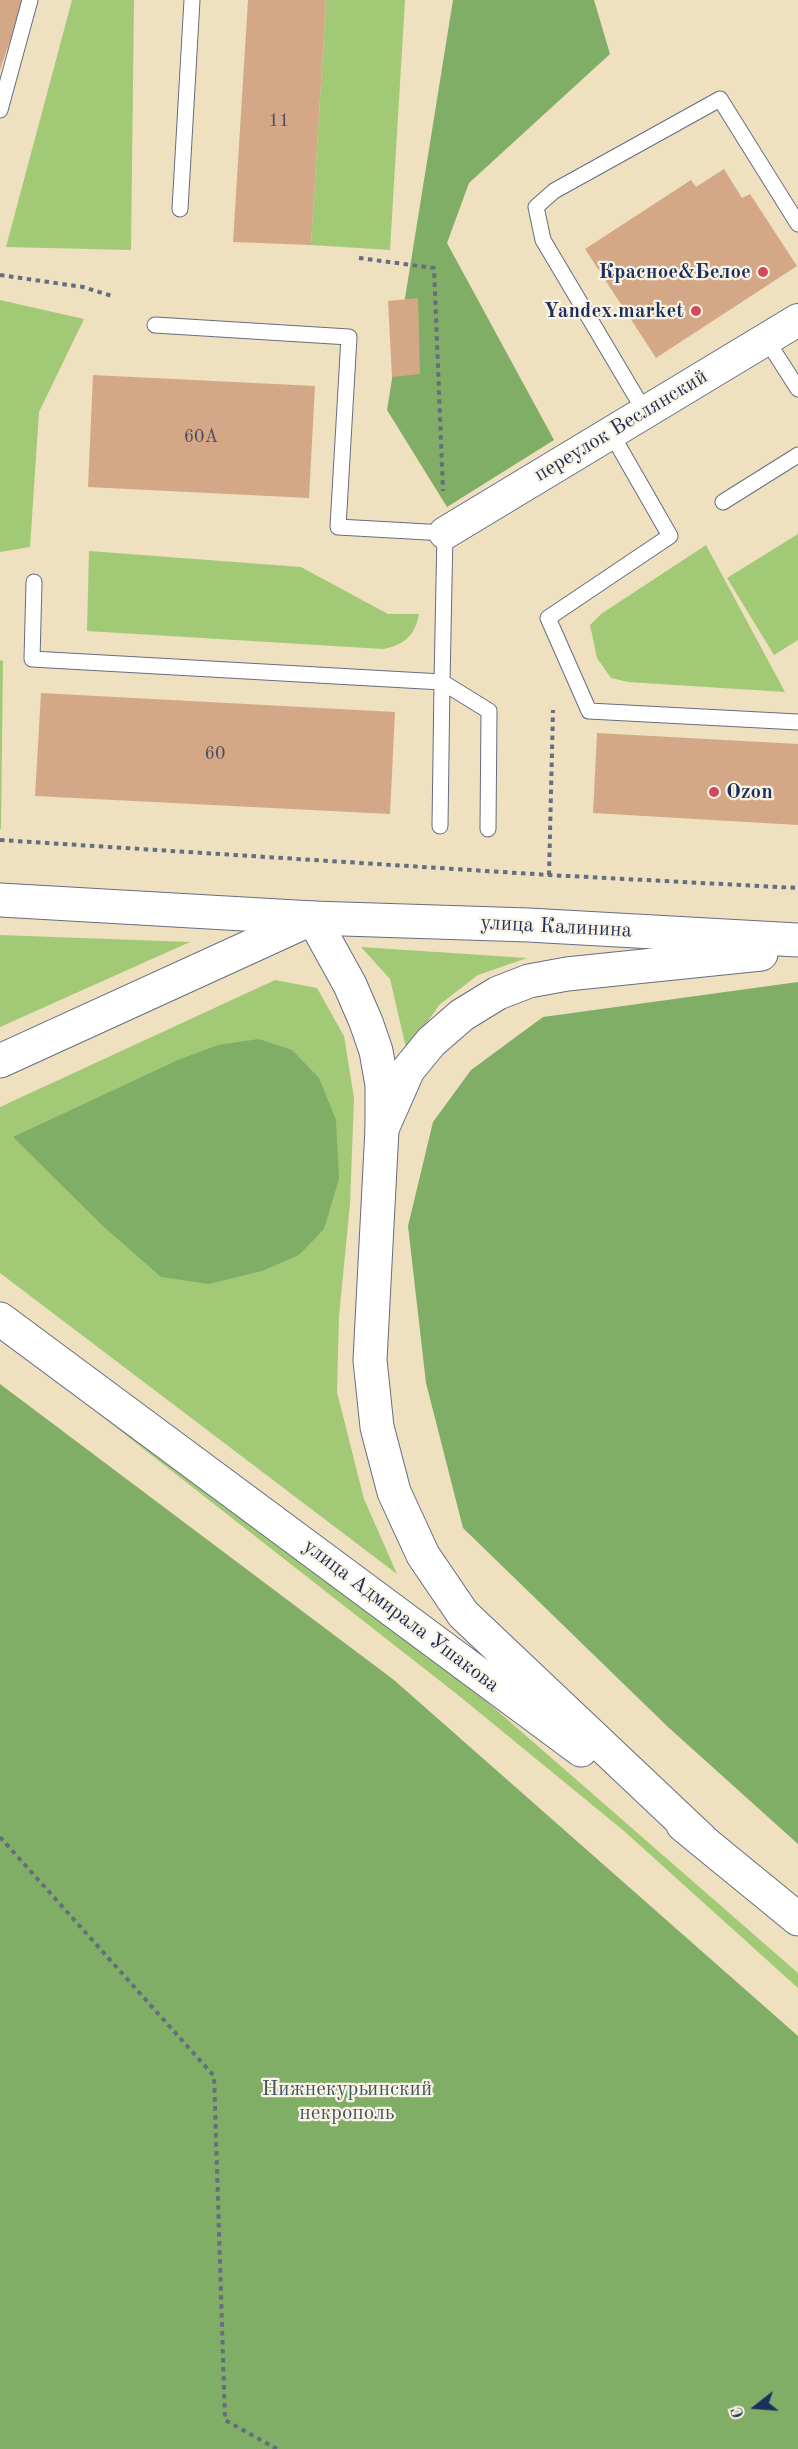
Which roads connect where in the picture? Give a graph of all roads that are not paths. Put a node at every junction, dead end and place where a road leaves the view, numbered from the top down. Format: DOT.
graph roads {
  1 [pos="30,0"];
  2 [pos="192,0"];
  3 [pos="0,110"];
  4 [pos="180,209"];
  5 [pos="798,224"];
  6 [pos="798,320"];
  7 [pos="155,325"];
  8 [pos="766,339"];
  9 [pos="798,388"];
  10 [pos="645,412"];
  11 [pos="611,433"];
  12 [pos="798,455"];
  13 [pos="723,502"];
  14 [pos="445,534"];
  15 [pos="34,582"];
  16 [pos="442,682"];
  17 [pos="798,722"];
  18 [pos="440,826"];
  19 [pos="488,829"];
  20 [pos="0,900"];
  21 [pos="313,918"];
  22 [pos="798,940"];
  23 [pos="798,950"];
  24 [pos="0,1061"];
  25 [pos="382,1129"];
  26 [pos="0,1319"];
  27 [pos="701,1839"];
  28 [pos="798,1919"];
  1 -- 3 [label="lane"];
  2 -- 4 [label="lane"];
  5 -- 10 [label="lane"];
  6 -- 8 [label="street, переулок Веслянский"];
  7 -- 14 [label="lane"];
  8 -- 9 [label="lane"];
  8 -- 10 [label="street, переулок Веслянский"];
  10 -- 11 [label="street, переулок Веслянский"];
  11 -- 14 [label="street, переулок Веслянский"];
  11 -- 17 [label="lane"];
  12 -- 13 [label="lane"];
  14 -- 16 [label="lane"];
  15 -- 16 [label="lane"];
  16 -- 18 [label="lane"];
  16 -- 19 [label="lane"];
  20 -- 21 [label="main road, улица Калинина"];
  21 -- 22 [label="main road, улица Калинина"];
  21 -- 24 [label="main road, улица Калинина"];
  21 -- 25 [label="main road"];
  23 -- 25 [label="main road"];
  25 -- 27 [label="main road"];
  26 -- 27 [label="main road, улица Адмирала Ушакова"];
  27 -- 28 [label="main road, улица Адмирала Ушакова"];
}
